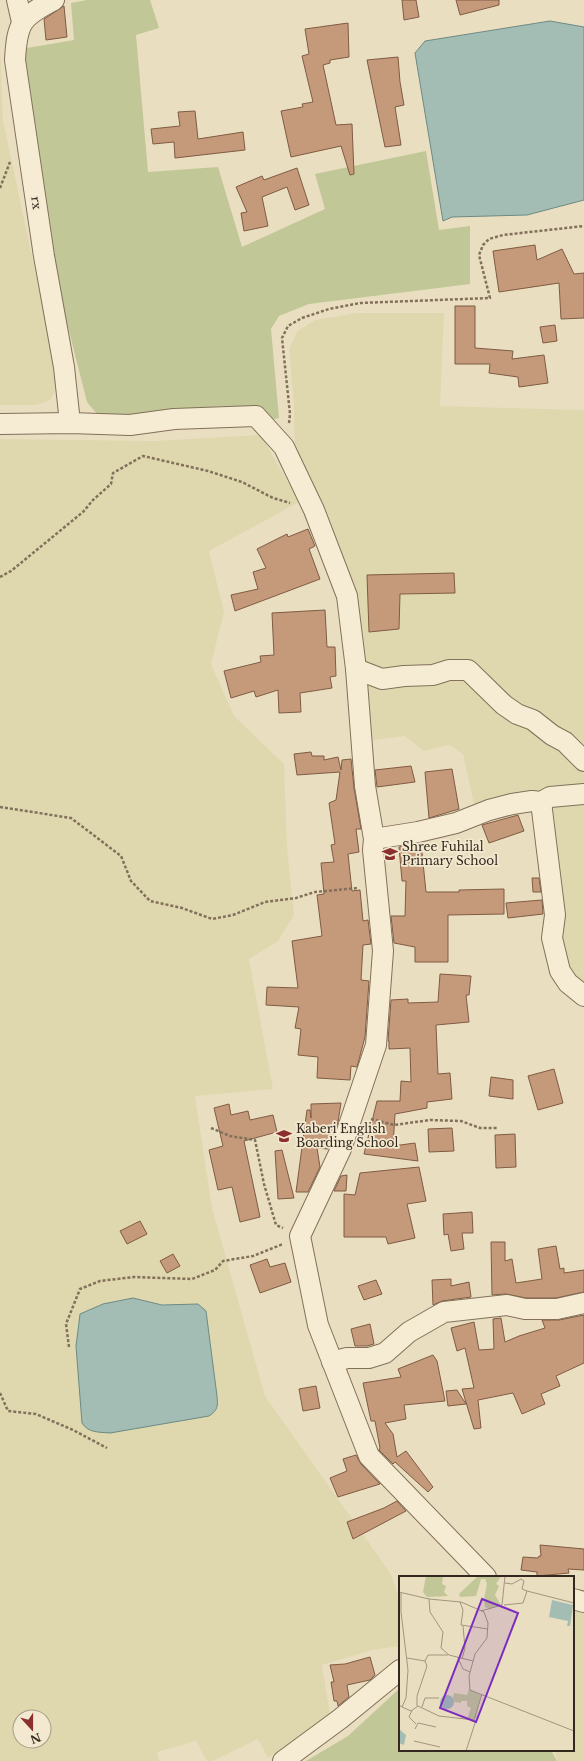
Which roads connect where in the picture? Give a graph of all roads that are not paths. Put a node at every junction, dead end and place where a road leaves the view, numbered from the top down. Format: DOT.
graph roads {
  1 [pos="17,0"];
  2 [pos="54,0"];
  3 [pos="22,22"];
  4 [pos="70,423"];
  5 [pos="0,424"];
  6 [pos="356,669"];
  7 [pos="584,761"];
  8 [pos="584,794"];
  9 [pos="541,802"];
  10 [pos="374,839"];
  11 [pos="584,996"];
  12 [pos="584,1303"];
  13 [pos="332,1362"];
  14 [pos="485,1576"];
  15 [pos="574,1599"];
  16 [pos="584,1602"];
  17 [pos="399,1671"];
  18 [pos="282,1761"];
  1 -- 3 [label="street"];
  2 -- 3 [label="street"];
  3 -- 4 [label="street, rx"];
  4 -- 5 [label="street"];
  4 -- 6 [label="street"];
  6 -- 7 [label="street"];
  6 -- 10 [label="street"];
  8 -- 9 [label="street"];
  9 -- 10 [label="street"];
  9 -- 11 [label="street"];
  10 -- 13 [label="street"];
  12 -- 13 [label="street"];
  13 -- 14 [label="street"];
  15 -- 16 [label="street"];
  17 -- 18 [label="street"];
}
